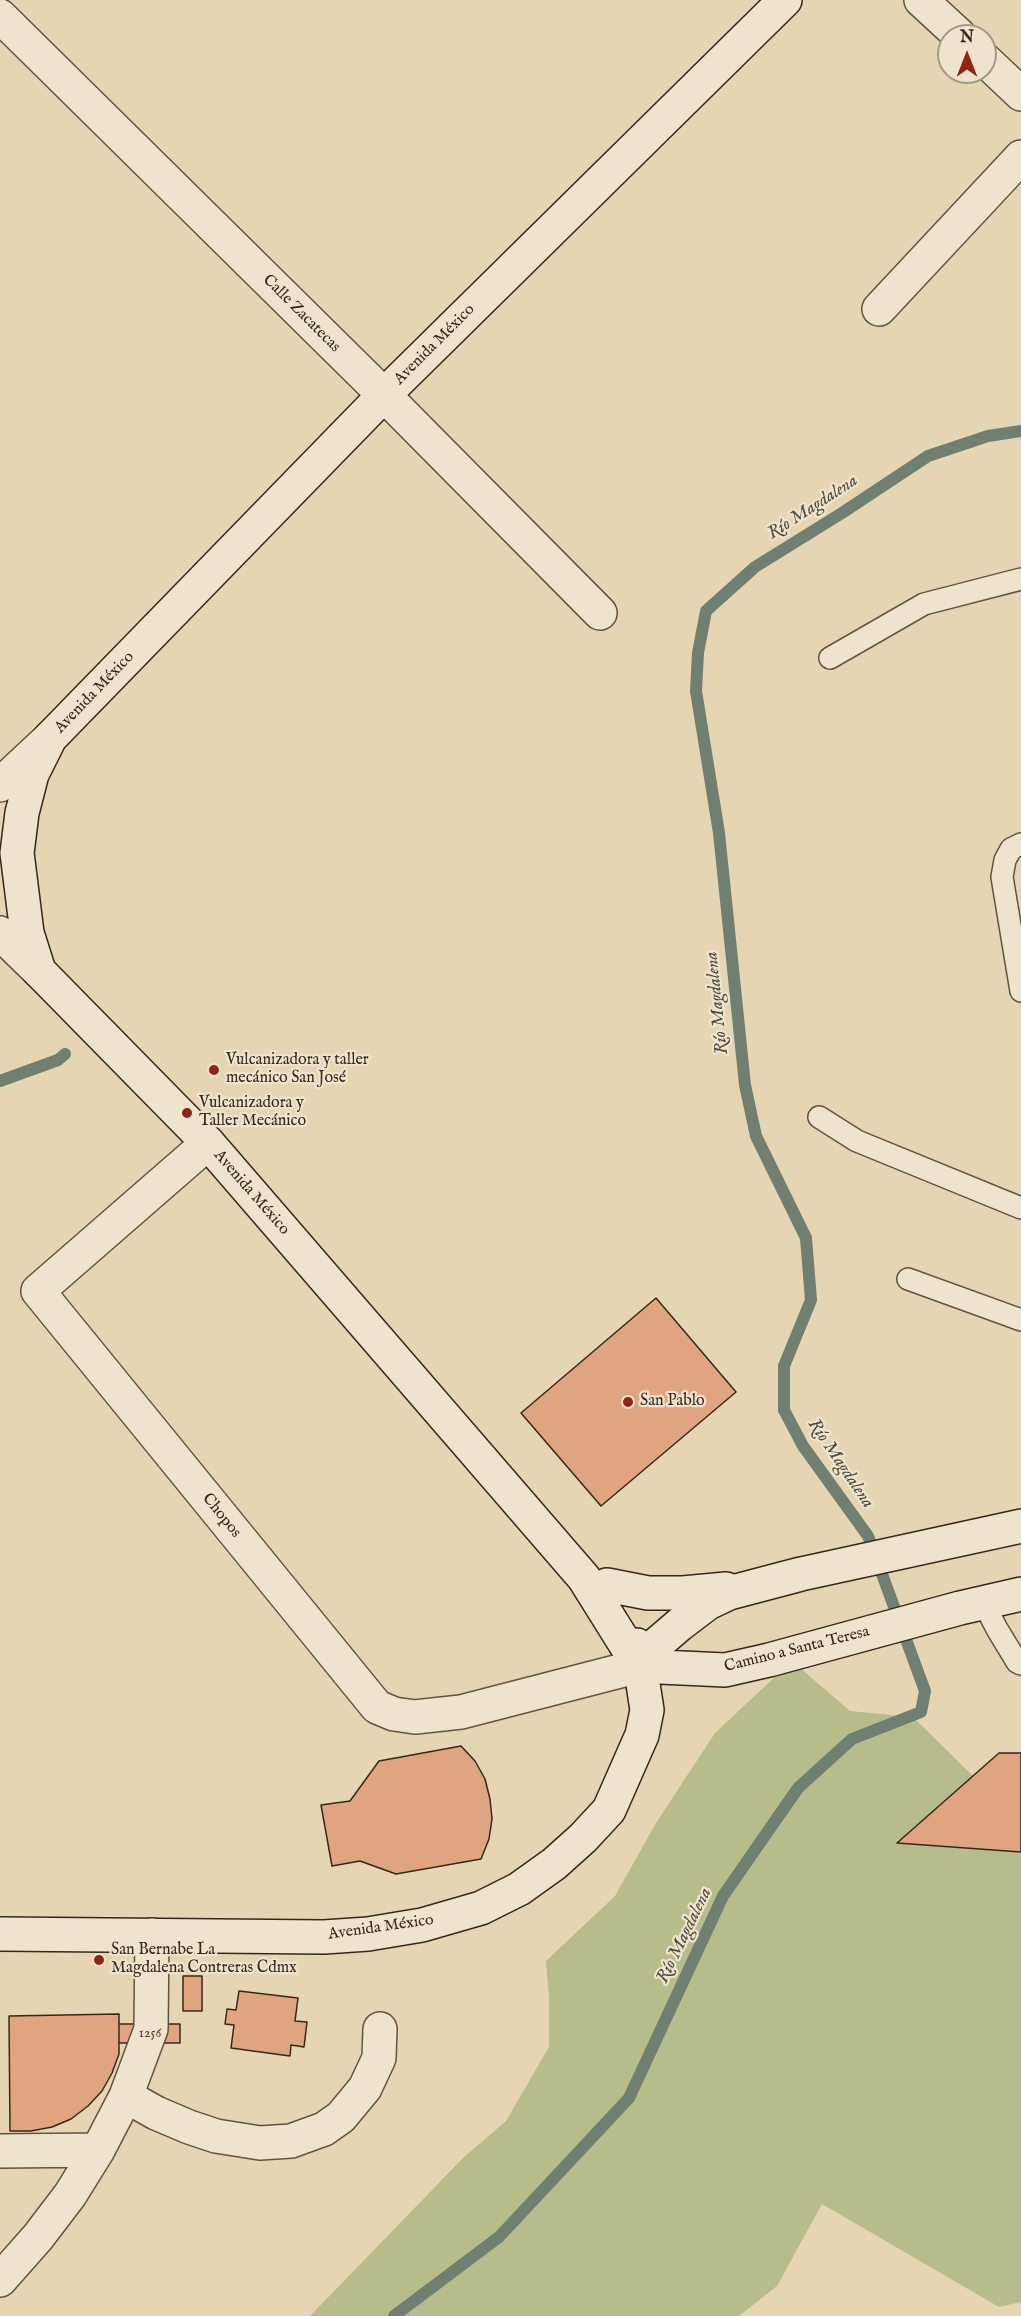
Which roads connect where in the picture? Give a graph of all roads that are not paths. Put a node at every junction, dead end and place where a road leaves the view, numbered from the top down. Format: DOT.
graph roads {
  1 [pos="784,0"];
  2 [pos="921,0"];
  3 [pos="0,16"];
  4 [pos="947,24"];
  5 [pos="997,71"];
  6 [pos="1021,94"];
  7 [pos="1021,156"];
  8 [pos="879,309"];
  9 [pos="384,395"];
  10 [pos="1021,579"];
  11 [pos="600,613"];
  12 [pos="830,658"];
  13 [pos="50,738"];
  14 [pos="0,785"];
  15 [pos="1021,844"];
  16 [pos="0,933"];
  17 [pos="39,971"];
  18 [pos="1021,991"];
  19 [pos="819,1117"];
  20 [pos="208,1143"];
  21 [pos="1021,1208"];
  22 [pos="908,1279"];
  23 [pos="1021,1320"];
  24 [pos="1021,1526"];
  25 [pos="596,1582"];
  26 [pos="755,1585"];
  27 [pos="1021,1594"];
  28 [pos="972,1605"];
  29 [pos="1021,1664"];
  30 [pos="639,1666"];
  31 [pos="0,1934"];
  32 [pos="152,1935"];
  33 [pos="381,2029"];
  34 [pos="126,2096"];
  35 [pos="98,2150"];
  36 [pos="0,2151"];
  37 [pos="0,2280"];
  1 -- 9 [label="street, Avenida México"];
  2 -- 4 [label="street"];
  3 -- 9 [label="street, Calle Zacatecas"];
  5 -- 6 [label="street"];
  7 -- 8 [label="street"];
  9 -- 11 [label="street, Calle Zacatecas"];
  9 -- 13 [label="street, Avenida México"];
  10 -- 12 [label="lane"];
  13 -- 14 [label="street"];
  13 -- 17 [label="street, Avenida México"];
  15 -- 18 [label="lane"];
  16 -- 17 [label="street"];
  17 -- 20 [label="street, Avenida México"];
  19 -- 21 [label="lane"];
  20 -- 25 [label="street, Avenida México"];
  20 -- 30 [label="street, Chopos"];
  22 -- 23 [label="lane"];
  24 -- 26 [label="street"];
  25 -- 26 [label="street"];
  25 -- 30 [label="street, Avenida México"];
  26 -- 30 [label="street"];
  27 -- 28 [label="street, Camino a Santa Teresa"];
  28 -- 29 [label="lane"];
  28 -- 30 [label="street, Camino a Santa Teresa"];
  30 -- 32 [label="street, Avenida México"];
  31 -- 32 [label="street, Avenida México"];
  32 -- 34 [label="street"];
  33 -- 34 [label="street"];
  34 -- 35 [label="street"];
  35 -- 36 [label="street"];
  35 -- 37 [label="street"];
}
